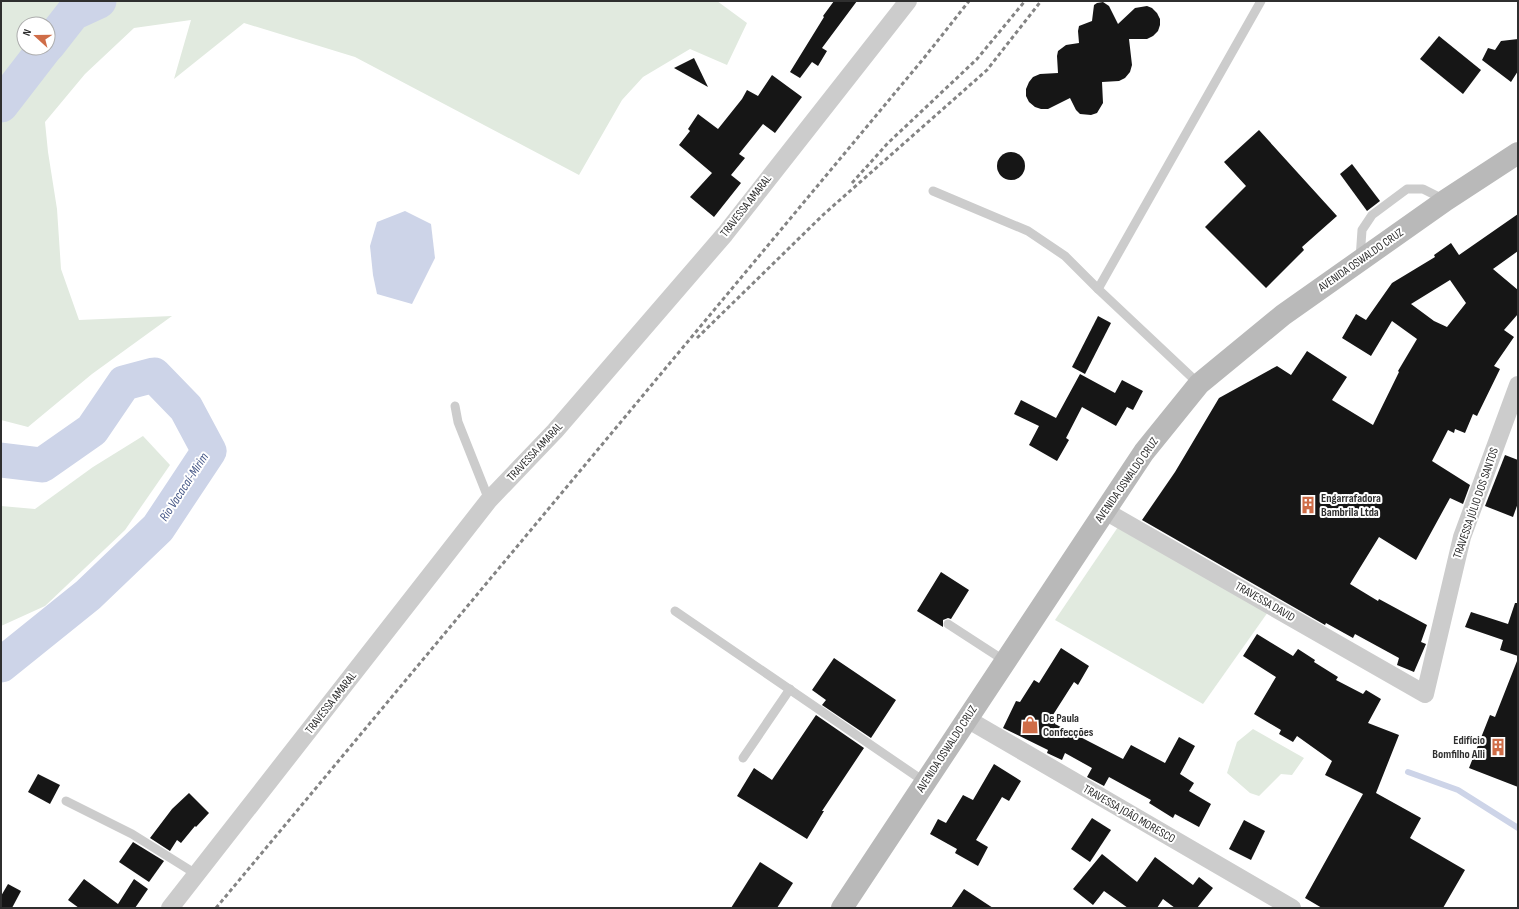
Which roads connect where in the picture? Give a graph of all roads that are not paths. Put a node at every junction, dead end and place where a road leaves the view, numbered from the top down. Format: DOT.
graph roads {
  1 [pos="908,1"];
  2 [pos="1261,1"];
  3 [pos="1518,153"];
  4 [pos="933,191"];
  5 [pos="1446,200"];
  6 [pos="1360,261"];
  7 [pos="1098,289"];
  8 [pos="1199,384"];
  9 [pos="1518,385"];
  10 [pos="455,406"];
  11 [pos="489,500"];
  12 [pos="1105,511"];
  13 [pos="675,611"];
  14 [pos="948,624"];
  15 [pos="1006,661"];
  16 [pos="790,690"];
  17 [pos="1425,694"];
  18 [pos="967,719"];
  19 [pos="743,758"];
  20 [pos="926,782"];
  21 [pos="66,801"];
  22 [pos="196,874"];
  23 [pos="170,908"];
  24 [pos="842,908"];
  25 [pos="1292,908"];
  1 -- 11 [label="street, TRAVESSA AMARAL"];
  2 -- 7 [label="lane"];
  3 -- 5 [label="street, AVENIDA OSWALDO CRUZ"];
  4 -- 7 [label="lane"];
  5 -- 6 [label="street, AVENIDA OSWALDO CRUZ"];
  5 -- 6 [label="lane"];
  6 -- 8 [label="street, AVENIDA OSWALDO CRUZ"];
  7 -- 8 [label="lane"];
  8 -- 12 [label="street, AVENIDA OSWALDO CRUZ"];
  9 -- 17 [label="street, TRAVESSA JÚLIO DOS SANTOS"];
  10 -- 11 [label="lane"];
  11 -- 22 [label="street, TRAVESSA AMARAL"];
  12 -- 15 [label="street, AVENIDA OSWALDO CRUZ"];
  12 -- 17 [label="street, TRAVESSA DAVID"];
  13 -- 16 [label="lane"];
  14 -- 15 [label="lane"];
  15 -- 18 [label="street, AVENIDA OSWALDO CRUZ"];
  16 -- 19 [label="lane"];
  16 -- 20 [label="lane"];
  18 -- 20 [label="street, AVENIDA OSWALDO CRUZ"];
  18 -- 25 [label="street, TRAVESSA JOÃO MORESCO"];
  20 -- 24 [label="street, AVENIDA OSWALDO CRUZ"];
  21 -- 22 [label="lane"];
  22 -- 23 [label="street, TRAVESSA AMARAL"];
}
